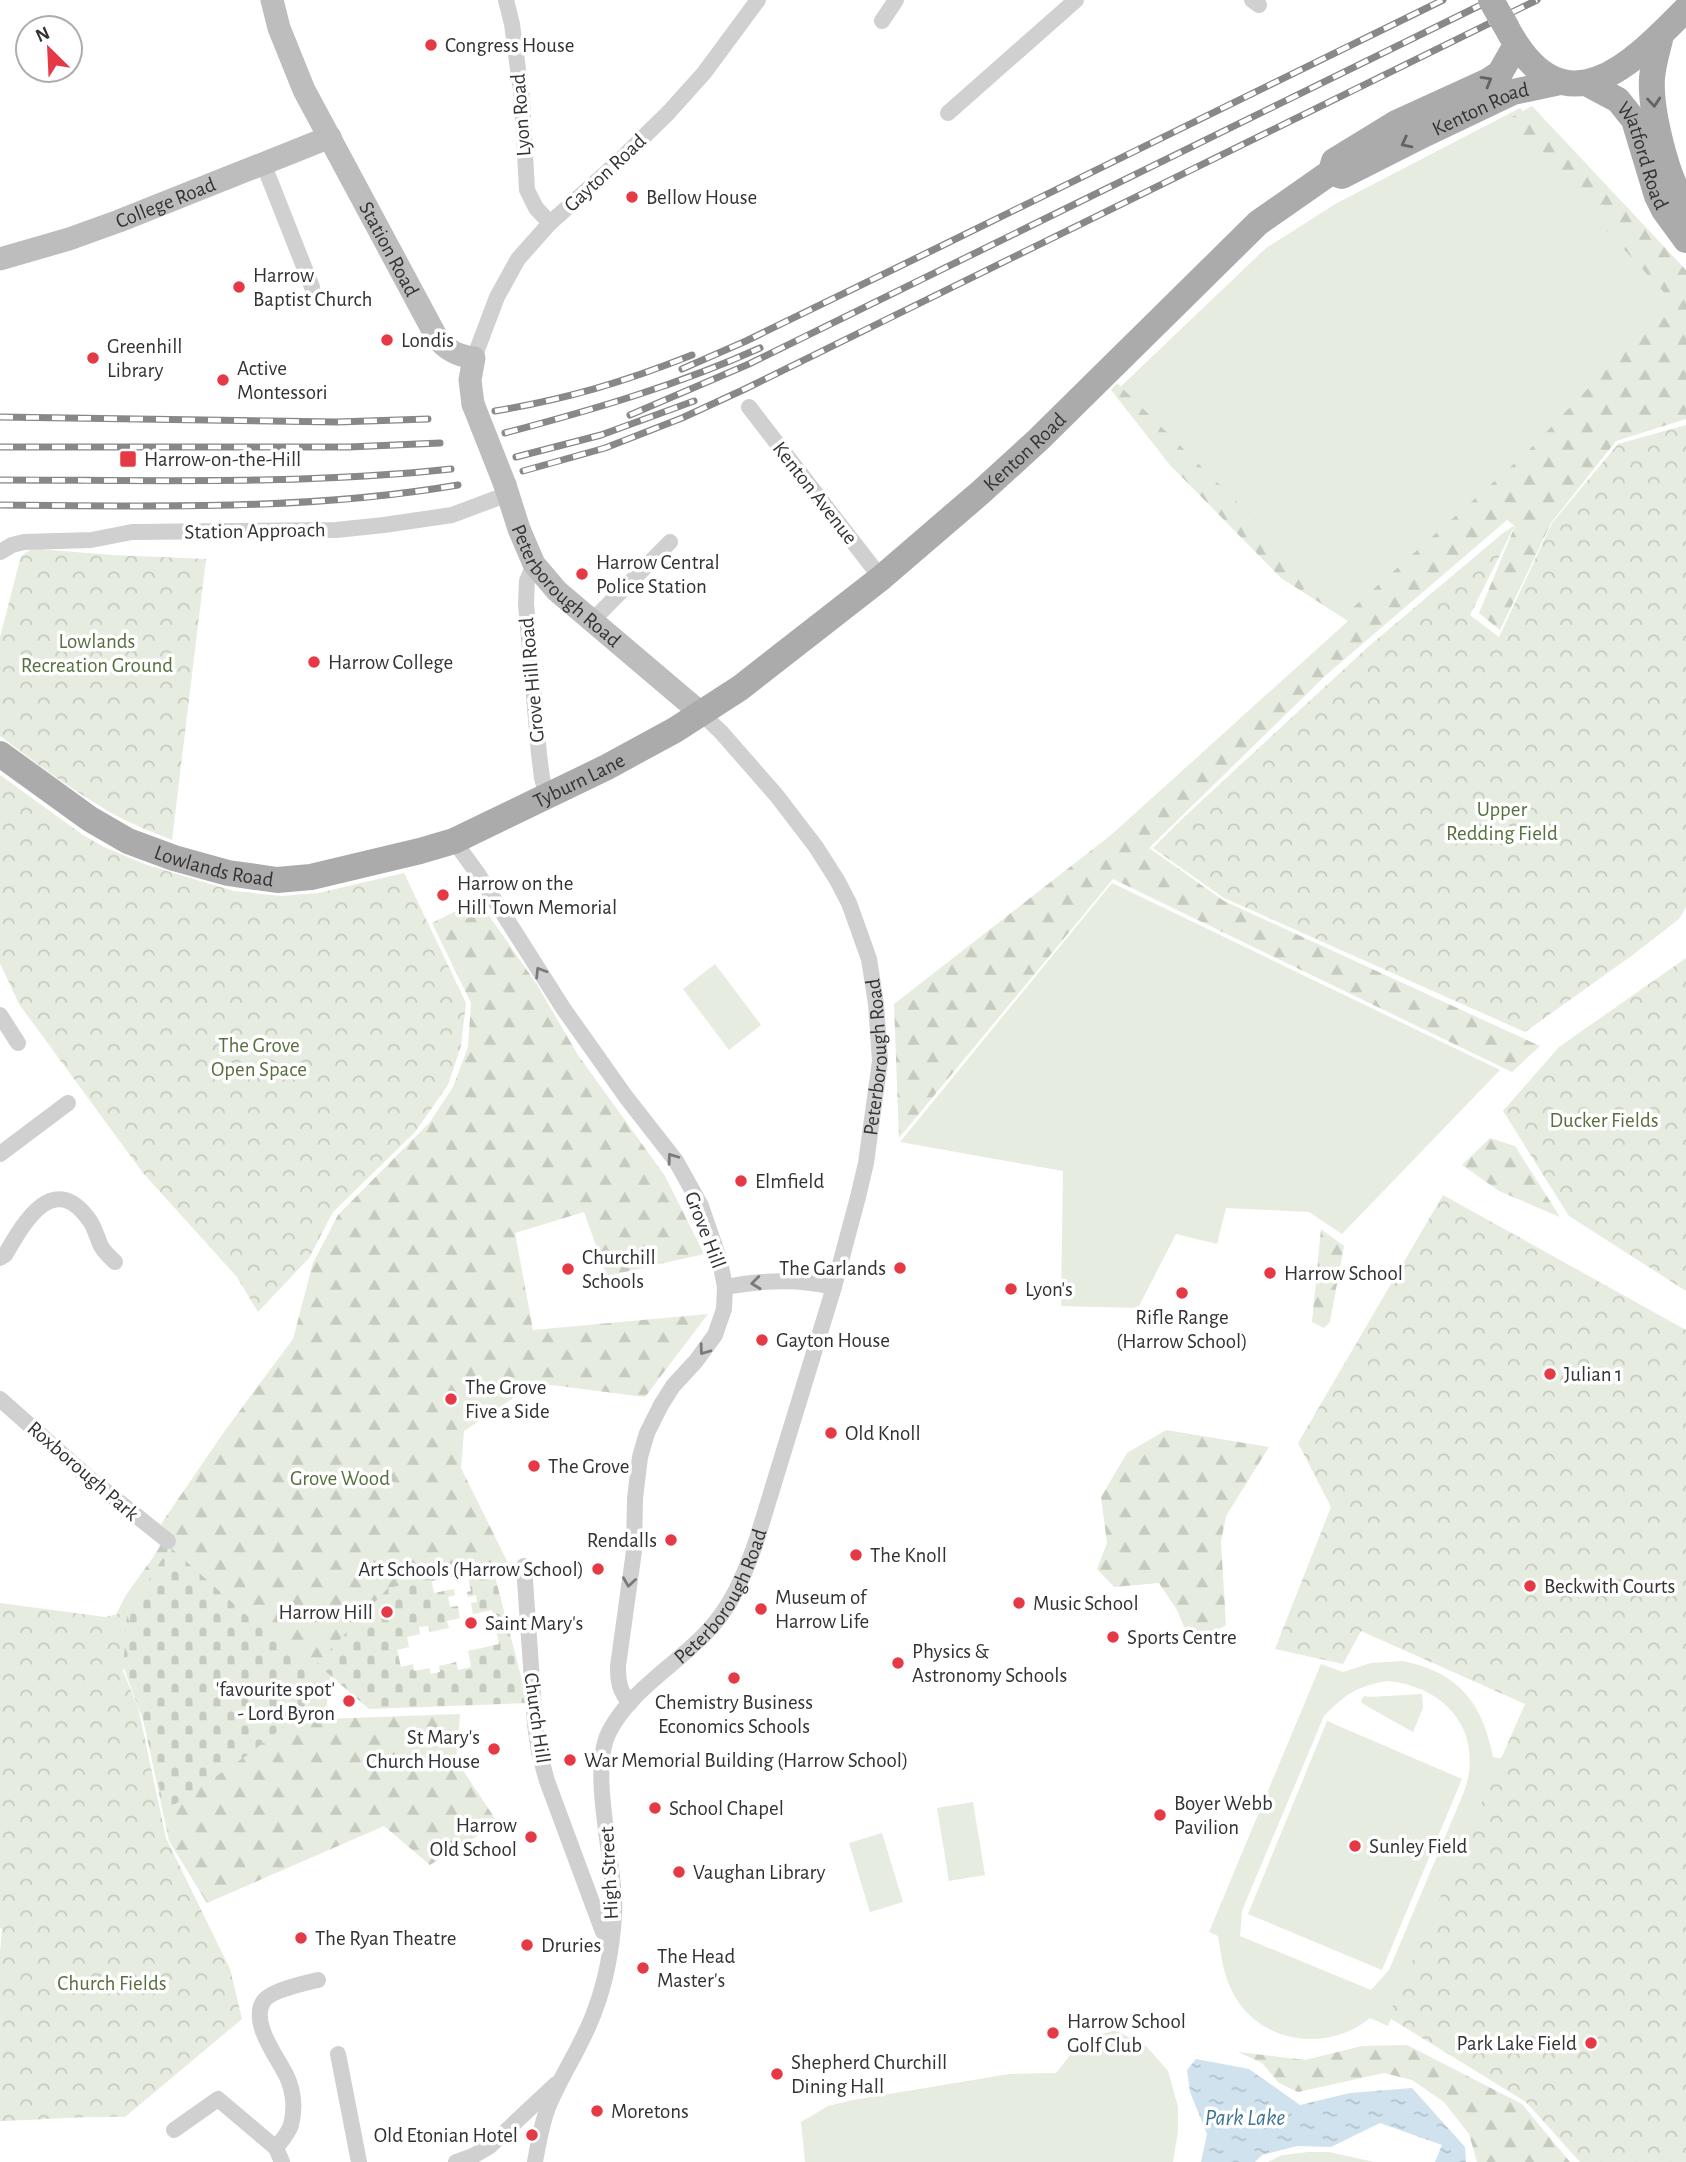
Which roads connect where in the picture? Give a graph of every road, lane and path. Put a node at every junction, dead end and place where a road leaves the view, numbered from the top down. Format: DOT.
graph roads {
  1 [pos="272,0"];
  2 [pos="506,0"];
  3 [pos="758,0"];
  4 [pos="896,0"];
  5 [pos="1076,0"];
  6 [pos="1491,0"];
  7 [pos="1686,9"];
  8 [pos="882,21"];
  9 [pos="1661,35"];
  10 [pos="1511,37"];
  11 [pos="1560,82"];
  12 [pos="1588,84"];
  13 [pos="948,113"];
  14 [pos="330,138"];
  15 [pos="263,163"];
  16 [pos="1331,172"];
  17 [pos="1686,206"];
  18 [pos="550,223"];
  19 [pos="1686,240"];
  20 [pos="0,259"];
  21 [pos="312,287"];
  22 [pos="474,358"];
  23 [pos="749,407"];
  24 [pos="506,489"];
  25 [pos="670,542"];
  26 [pos="0,552"];
  27 [pos="534,564"];
  28 [pos="881,578"];
  29 [pos="591,622"];
  30 [pos="702,714"];
  31 [pos="0,754"];
  32 [pos="547,797"];
  33 [pos="454,841"];
  34 [pos="0,1015"];
  35 [pos="18,1043"];
  36 [pos="68,1103"];
  37 [pos="0,1154"];
  38 [pos="0,1258"];
  39 [pos="115,1262"];
  40 [pos="725,1287"];
  41 [pos="834,1287"];
  42 [pos="0,1399"];
  43 [pos="168,1541"];
  44 [pos="524,1566"];
  45 [pos="629,1703"];
  46 [pos="611,1941"];
  47 [pos="318,1980"];
  48 [pos="338,2054"];
  49 [pos="561,2081"];
  50 [pos="174,2130"];
  51 [pos="279,2155"];
  52 [pos="359,2162"];
  53 [pos="456,2162"];
  54 [pos="536,2162"];
  1 -- 14 [label="main road, Station Road"];
  2 -- 18 [label="street, Lyon Road"];
  3 -- 18 [label="street, Gayton Road"];
  4 -- 8 [label="street"];
  5 -- 13 [label="street"];
  6 -- 10 [label="main road, bridge"];
  7 -- 9 [label="main road"];
  9 -- 12 [label="main road"];
  9 -- 17 [label="main road, Watford Road, one-way"];
  10 -- 11 [label="main road"];
  16 -- 10 [label="main road, Kenton Road, one-way"];
  11 -- 12 [label="main road"];
  11 -- 16 [label="main road, Kenton Road, one-way"];
  12 -- 19 [label="main road, Watford Road"];
  14 -- 15 [label="main road, College Road"];
  14 -- 22 [label="main road, Station Road"];
  15 -- 20 [label="main road, College Road"];
  15 -- 21 [label="street"];
  16 -- 28 [label="main road, Kenton Road"];
  18 -- 22 [label="street, Gayton Road"];
  22 -- 24 [label="main road, bridge"];
  23 -- 28 [label="street, Kenton Avenue"];
  24 -- 26 [label="street, Station Approach"];
  24 -- 27 [label="main road, Peterborough Road"];
  25 -- 29 [label="street"];
  27 -- 29 [label="main road, Peterborough Road"];
  27 -- 32 [label="street, Grove Hill Road"];
  28 -- 30 [label="main road, Kenton Road"];
  29 -- 30 [label="main road, Peterborough Road"];
  30 -- 32 [label="main road, Tyburn Lane"];
  30 -- 41 [label="street, Peterborough Road"];
  31 -- 33 [label="main road, Lowlands Road"];
  32 -- 33 [label="main road, Tyburn Lane"];
  40 -- 33 [label="street, Grove Hill, one-way"];
  34 -- 35 [label="street"];
  36 -- 37 [label="street"];
  38 -- 39 [label="street"];
  41 -- 40 [label="street, one-way"];
  40 -- 45 [label="street, Grove Hill, one-way"];
  41 -- 45 [label="street, Peterborough Road"];
  42 -- 43 [label="street, Roxborough Park"];
  44 -- 46 [label="street, Church Hill"];
  45 -- 46 [label="street, High Street"];
  46 -- 49 [label="street, High Street"];
  47 -- 51 [label="street"];
  48 -- 52 [label="street"];
  49 -- 53 [label="street"];
  49 -- 54 [label="street, High Street"];
  50 -- 51 [label="street"];
}
